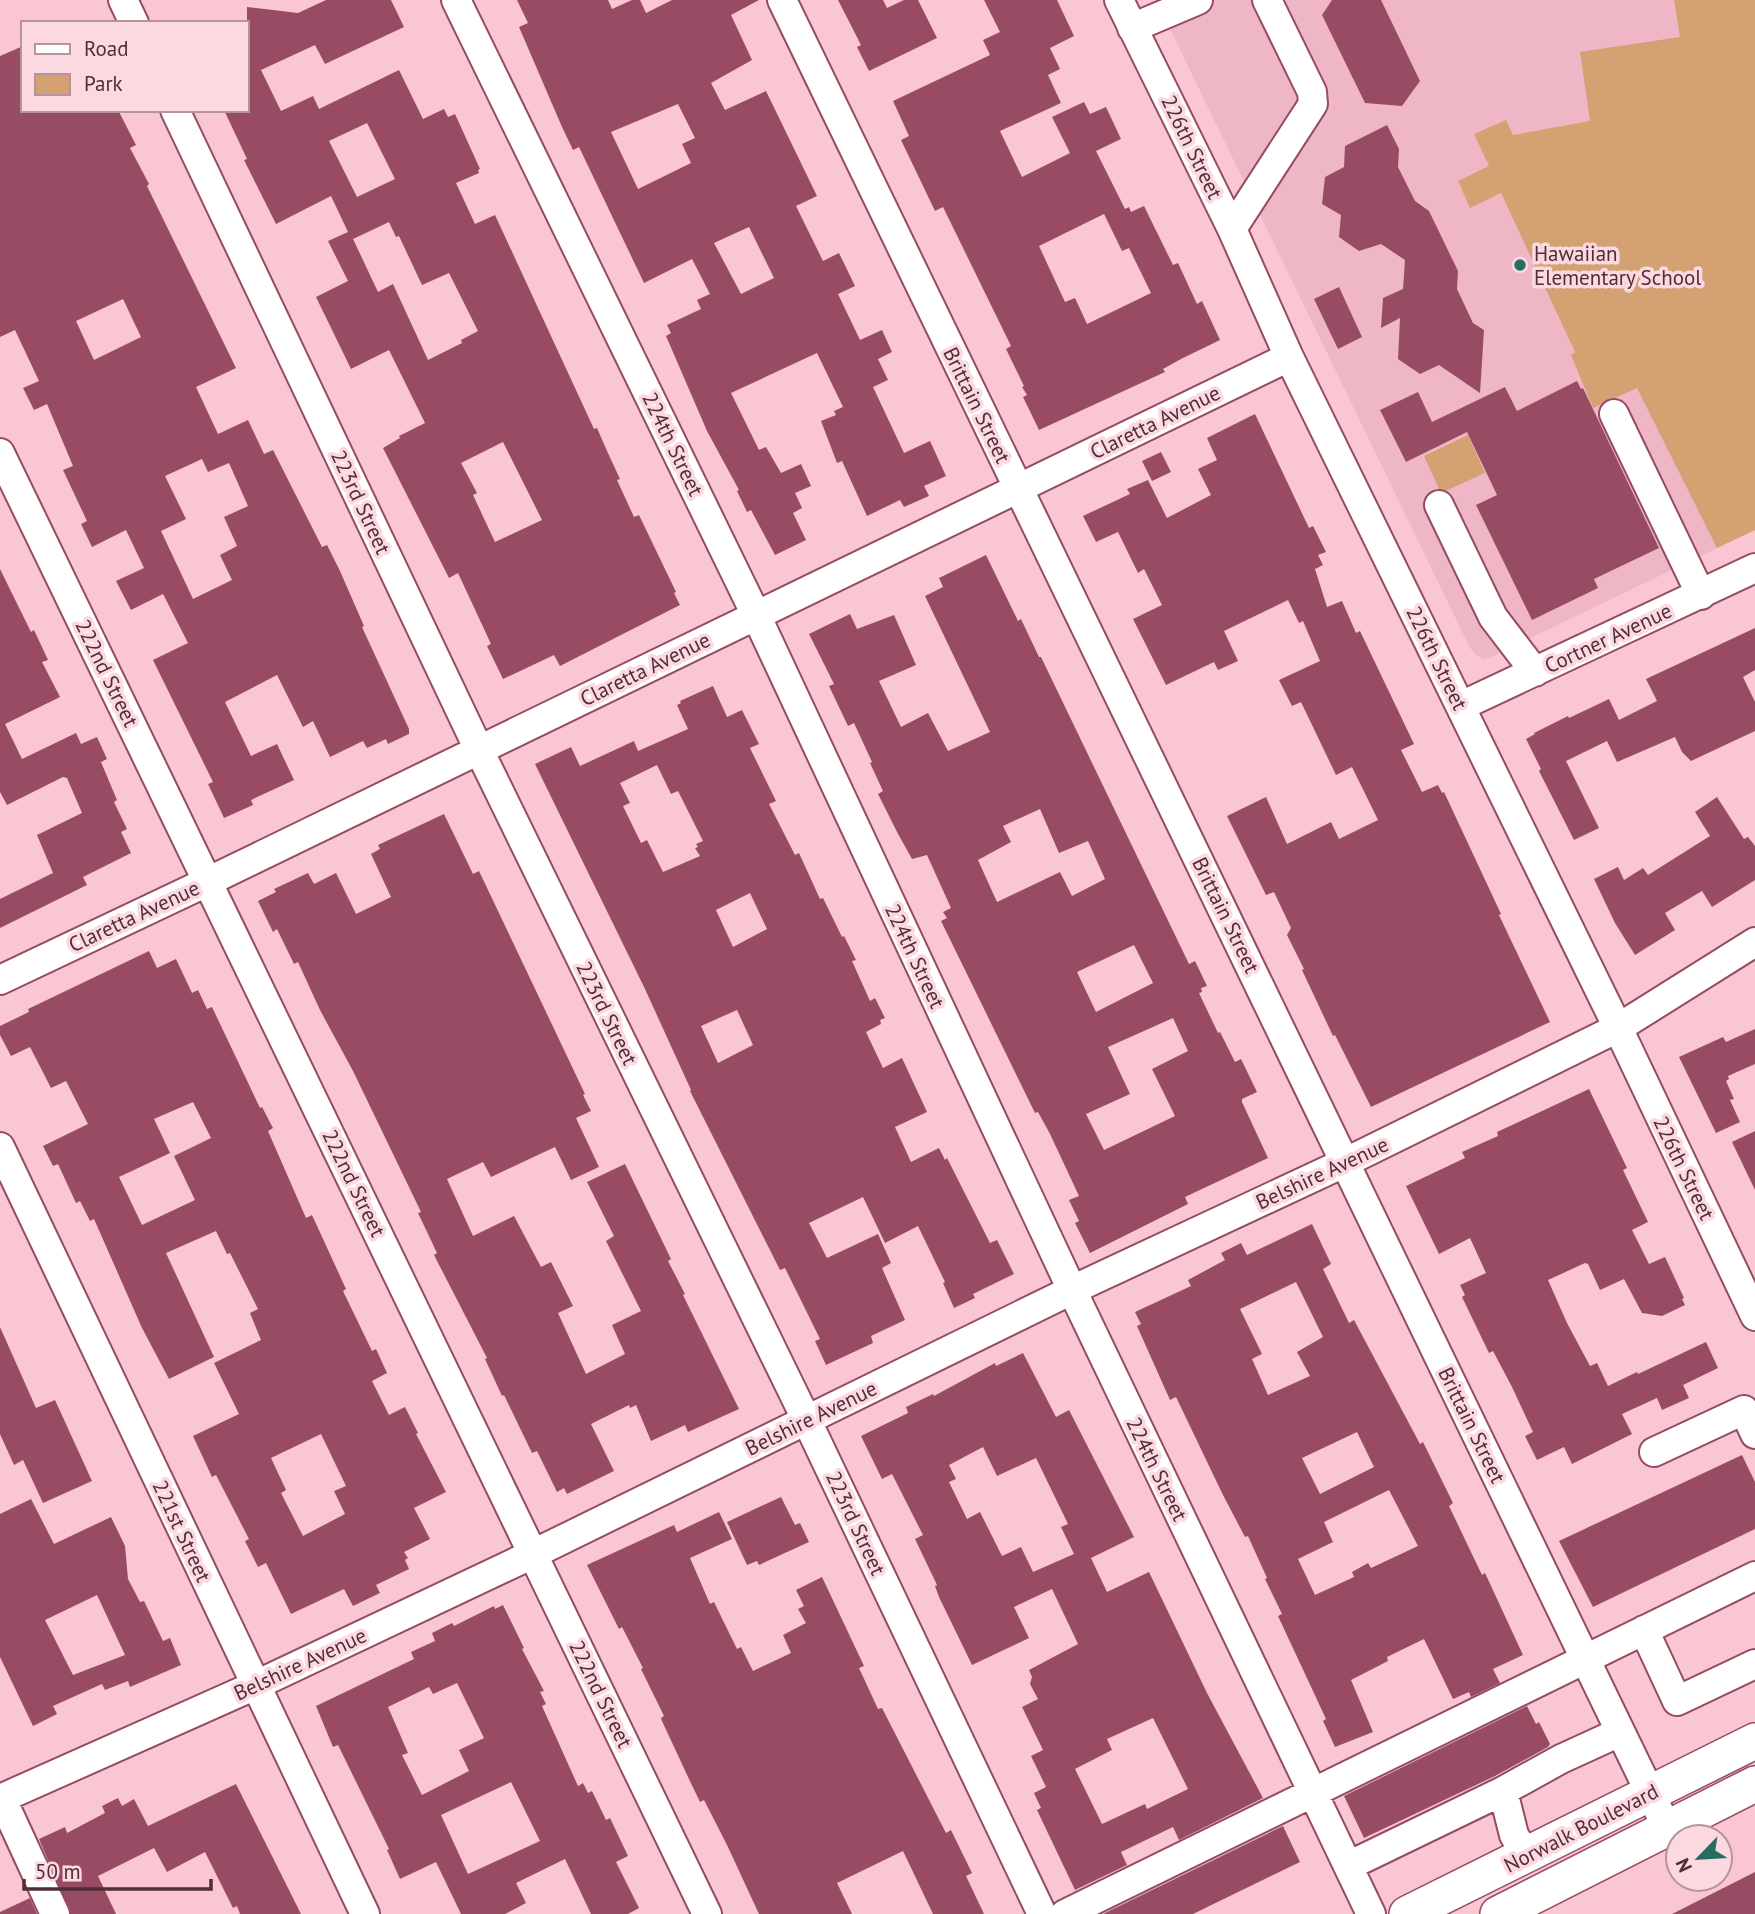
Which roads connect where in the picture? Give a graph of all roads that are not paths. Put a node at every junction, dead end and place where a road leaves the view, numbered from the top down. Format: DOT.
graph roads {
  1 [pos="123,0"];
  2 [pos="456,0"];
  3 [pos="782,0"];
  4 [pos="1119,0"];
  5 [pos="1198,0"];
  6 [pos="1268,0"];
  7 [pos="133,21"];
  8 [pos="1132,28"];
  9 [pos="177,112"];
  10 [pos="1232,229"];
  11 [pos="1289,357"];
  12 [pos="1614,414"];
  13 [pos="0,453"];
  14 [pos="1018,489"];
  15 [pos="1439,505"];
  16 [pos="1755,568"];
  17 [pos="1701,595"];
  18 [pos="756,615"];
  19 [pos="1535,672"];
  20 [pos="1461,706"];
  21 [pos="479,750"];
  22 [pos="209,881"];
  23 [pos="1755,942"];
  24 [pos="0,980"];
  25 [pos="1618,1028"];
  26 [pos="0,1147"];
  27 [pos="1346,1162"];
  28 [pos="1072,1290"];
  29 [pos="1755,1316"];
  30 [pos="1751,1416"];
  31 [pos="807,1421"];
  32 [pos="1654,1452"];
  33 [pos="533,1554"];
  34 [pos="1755,1576"];
  35 [pos="1644,1630"];
  36 [pos="1584,1659"];
  37 [pos="1755,1664"];
  38 [pos="256,1685"];
  39 [pos="1620,1732"];
  40 [pos="1755,1741"];
  41 [pos="1755,1784"];
  42 [pos="1503,1791"];
  43 [pos="1312,1793"];
  44 [pos="1651,1793"];
  45 [pos="1,1799"];
  46 [pos="1665,1823"];
  47 [pos="1681,1823"];
  48 [pos="1664,1832"];
  49 [pos="1526,1855"];
  50 [pos="1348,1866"];
  51 [pos="55,1914"];
  52 [pos="365,1914"];
  53 [pos="707,1914"];
  54 [pos="1042,1914"];
  55 [pos="1065,1914"];
  56 [pos="1371,1914"];
  57 [pos="1407,1914"];
  58 [pos="1498,1914"];
  1 -- 7 [label="street"];
  2 -- 18 [label="street, 224th Street"];
  3 -- 14 [label="street, Brittain Street"];
  4 -- 8 [label="street, 226th Street"];
  5 -- 8 [label="street"];
  6 -- 10 [label="street"];
  8 -- 10 [label="street, 226th Street"];
  9 -- 21 [label="street, 223rd Street"];
  10 -- 11 [label="street, 226th Street"];
  11 -- 14 [label="street, Claretta Avenue"];
  11 -- 20 [label="street, 226th Street"];
  12 -- 17 [label="street"];
  13 -- 22 [label="street, 222nd Street"];
  14 -- 18 [label="street, Claretta Avenue"];
  14 -- 27 [label="street, Brittain Street"];
  15 -- 19 [label="street"];
  16 -- 17 [label="street, Cortner Avenue"];
  17 -- 19 [label="street, Cortner Avenue"];
  18 -- 21 [label="street, Claretta Avenue"];
  18 -- 28 [label="street, 224th Street"];
  19 -- 20 [label="street, Cortner Avenue"];
  20 -- 25 [label="street, 226th Street"];
  21 -- 22 [label="street, Claretta Avenue"];
  21 -- 31 [label="street, 223rd Street"];
  22 -- 24 [label="street, Claretta Avenue"];
  22 -- 33 [label="street, 222nd Street"];
  23 -- 25 [label="street, Belshire Avenue"];
  25 -- 27 [label="street, Belshire Avenue"];
  25 -- 29 [label="street, 226th Street"];
  26 -- 38 [label="street, 221st Street"];
  27 -- 28 [label="street, Belshire Avenue"];
  27 -- 36 [label="street, Brittain Street"];
  28 -- 31 [label="street, Belshire Avenue"];
  28 -- 43 [label="street, 224th Street"];
  30 -- 32 [label="street"];
  31 -- 33 [label="street, Belshire Avenue"];
  31 -- 54 [label="street, 223rd Street"];
  33 -- 38 [label="street, Belshire Avenue"];
  33 -- 53 [label="street, 222nd Street"];
  34 -- 35 [label="street"];
  35 -- 36 [label="street"];
  35 -- 37 [label="street"];
  36 -- 39 [label="street, Brittain Street"];
  36 -- 43 [label="street"];
  38 -- 45 [label="street, Belshire Avenue"];
  38 -- 52 [label="street, 221st Street"];
  39 -- 42 [label="street"];
  39 -- 44 [label="street, Brittain Street"];
  40 -- 44 [label="main road, Norwalk Boulevard"];
  41 -- 47 [label="main road, Norwalk Boulevard"];
  42 -- 49 [label="street"];
  42 -- 50 [label="street"];
  43 -- 50 [label="street, 224th Street"];
  43 -- 55 [label="street"];
  44 -- 46 [label="street, Brittain Street"];
  44 -- 49 [label="main road, Norwalk Boulevard"];
  45 -- 51 [label="street"];
  48 -- 58 [label="main road, Norwalk Boulevard"];
  49 -- 57 [label="main road, Norwalk Boulevard"];
  50 -- 56 [label="street, 224th Street"];
}
